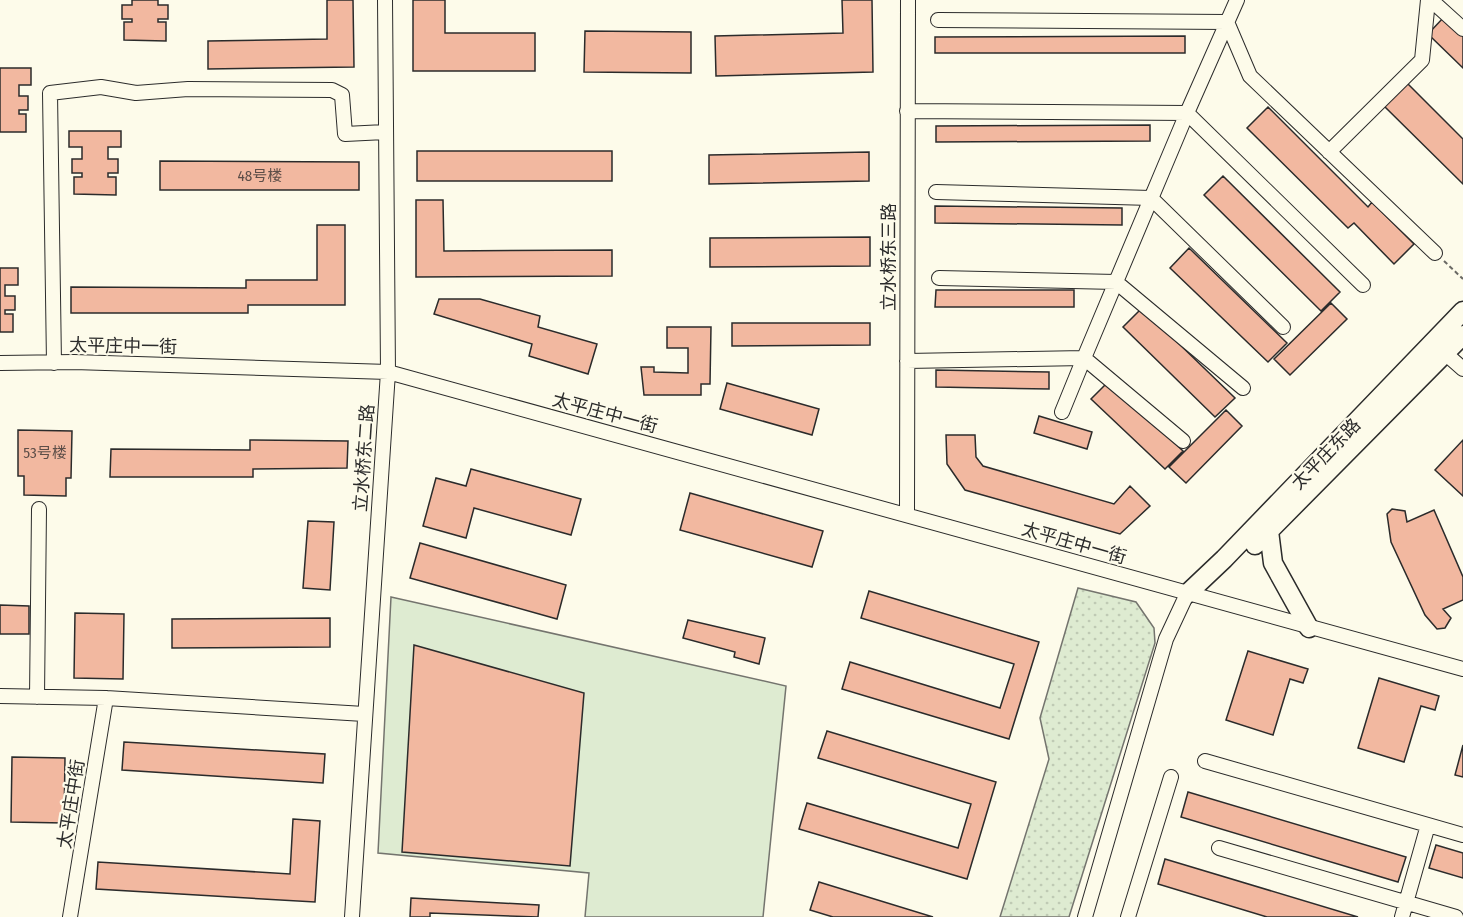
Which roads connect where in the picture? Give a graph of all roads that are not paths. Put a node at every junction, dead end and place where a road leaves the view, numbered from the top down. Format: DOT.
graph roads {
  1 [pos="385,0"];
  2 [pos="908,0"];
  3 [pos="1237,0"];
  4 [pos="1430,0"];
  5 [pos="938,20"];
  6 [pos="1227,22"];
  7 [pos="1463,29"];
  8 [pos="908,111"];
  9 [pos="1187,113"];
  10 [pos="385,132"];
  11 [pos="1329,152"];
  12 [pos="936,192"];
  13 [pos="1151,198"];
  14 [pos="1435,253"];
  15 [pos="939,278"];
  16 [pos="1116,282"];
  17 [pos="1363,285"];
  18 [pos="1463,311"];
  19 [pos="1283,327"];
  20 [pos="1463,335"];
  21 [pos="1446,354"];
  22 [pos="1084,358"];
  23 [pos="907,361"];
  24 [pos="0,363"];
  25 [pos="54,363"];
  26 [pos="1463,369"];
  27 [pos="388,372"];
  28 [pos="1243,388"];
  29 [pos="1062,412"];
  30 [pos="1183,441"];
  31 [pos="39,509"];
  32 [pos="907,514"];
  33 [pos="1269,531"];
  34 [pos="1187,594"];
  35 [pos="1310,628"];
  36 [pos="1463,669"];
  37 [pos="0,696"];
  38 [pos="37,697"];
  39 [pos="106,698"];
  40 [pos="364,714"];
  41 [pos="1205,761"];
  42 [pos="1171,777"];
  43 [pos="1428,825"];
  44 [pos="1463,835"];
  45 [pos="1219,848"];
  46 [pos="1406,902"];
  47 [pos="70,917"];
  48 [pos="352,917"];
  49 [pos="1085,917"];
  50 [pos="1128,917"];
  51 [pos="1402,917"];
  52 [pos="1456,917"];
  1 -- 10 [label="street, 立水桥东二路"];
  2 -- 8 [label="street, 立水桥东三路"];
  3 -- 6 [label="street"];
  4 -- 7 [label="street"];
  4 -- 11 [label="street"];
  5 -- 6 [label="street"];
  6 -- 9 [label="street"];
  6 -- 11 [label="street"];
  8 -- 9 [label="street"];
  8 -- 23 [label="street, 立水桥东三路"];
  9 -- 13 [label="street"];
  9 -- 17 [label="street"];
  10 -- 25 [label="street"];
  10 -- 27 [label="street, 立水桥东二路"];
  11 -- 14 [label="street"];
  12 -- 13 [label="street"];
  13 -- 16 [label="street"];
  13 -- 19 [label="street"];
  15 -- 16 [label="street"];
  16 -- 22 [label="street"];
  16 -- 28 [label="street"];
  18 -- 34 [label="main road, 太平庄东路"];
  20 -- 21 [label="main road, 太平庄东路"];
  21 -- 26 [label="street"];
  21 -- 33 [label="main road, 太平庄东路"];
  22 -- 23 [label="street"];
  22 -- 29 [label="street"];
  22 -- 30 [label="street"];
  23 -- 32 [label="street, 立水桥东三路"];
  24 -- 25 [label="street, 太平庄中一街"];
  25 -- 27 [label="street, 太平庄中一街"];
  27 -- 32 [label="street, 太平庄中一街"];
  27 -- 40 [label="street, 立水桥东二路"];
  31 -- 38 [label="street"];
  32 -- 34 [label="street, 太平庄中一街"];
  33 -- 34 [label="main road, 太平庄东路"];
  33 -- 35 [label="main road"];
  34 -- 35 [label="street, 太平庄中一街"];
  34 -- 49 [label="street, 太平庄东路"];
  35 -- 36 [label="street, 太平庄中一街"];
  37 -- 38 [label="street"];
  38 -- 39 [label="street"];
  39 -- 40 [label="street"];
  39 -- 47 [label="street, 太平庄中街"];
  40 -- 48 [label="street, 立水桥东二路"];
  41 -- 43 [label="street"];
  42 -- 50 [label="street"];
  43 -- 44 [label="street"];
  43 -- 46 [label="street"];
  45 -- 46 [label="street"];
  46 -- 51 [label="street"];
  46 -- 52 [label="street"];
}
